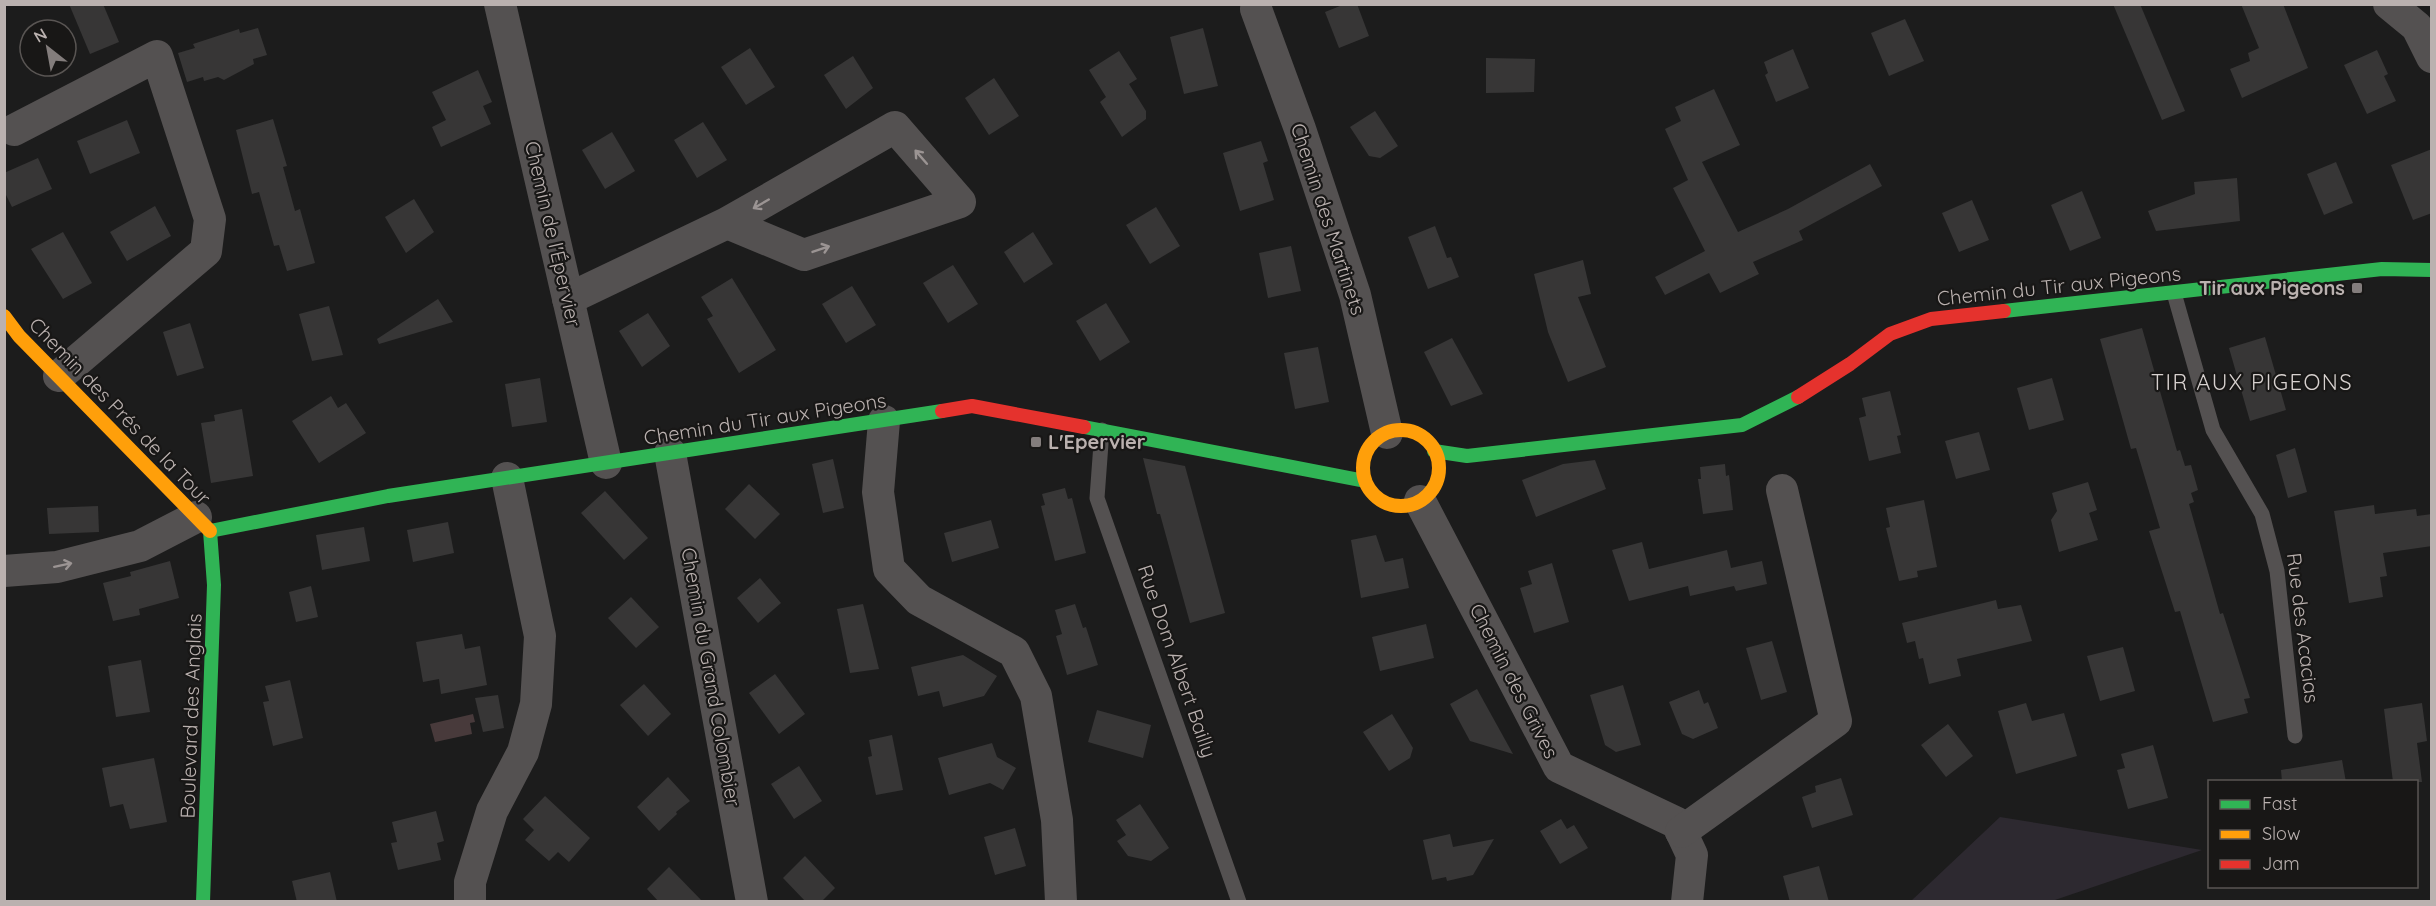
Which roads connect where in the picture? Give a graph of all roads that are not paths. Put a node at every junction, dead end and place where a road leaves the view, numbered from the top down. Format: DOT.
graph roads {
  1 [pos="500,4"];
  2 [pos="2389,4"];
  3 [pos="1256,9"];
  4 [pos="2432,57"];
  5 [pos="14,130"];
  6 [pos="727,223"];
  7 [pos="2432,270"];
  8 [pos="2174,293"];
  9 [pos="568,299"];
  10 [pos="4,316"];
  11 [pos="58,376"];
  12 [pos="884,421"];
  13 [pos="1102,430"];
  14 [pos="1387,433"];
  15 [pos="1434,451"];
  16 [pos="670,453"];
  17 [pos="1467,456"];
  18 [pos="1364,461"];
  19 [pos="606,463"];
  20 [pos="1438,468"];
  21 [pos="1324,472"];
  22 [pos="507,478"];
  23 [pos="1365,481"];
  24 [pos="1782,489"];
  25 [pos="1420,501"];
  26 [pos="203,524"];
  27 [pos="4,572"];
  28 [pos="2295,736"];
  29 [pos="1682,832"];
  30 [pos="203,902"];
  31 [pos="470,902"];
  32 [pos="752,902"];
  33 [pos="1061,902"];
  34 [pos="1239,902"];
  35 [pos="1688,902"];
  1 -- 9 [label="street, Chemin de l'Épervier"];
  2 -- 4 [label="street"];
  3 -- 14 [label="street, Chemin des Martinets"];
  5 -- 11 [label="street"];
  6 -- 6 [label="street, one-way"];
  6 -- 9 [label="street"];
  7 -- 8 [label="street, Chemin du Tir aux Pigeons"];
  8 -- 17 [label="street, Chemin du Tir aux Pigeons"];
  8 -- 28 [label="lane, Rue des Acacias"];
  9 -- 19 [label="street, Chemin de l'Épervier"];
  10 -- 11 [label="street, Chemin des Prés de la Tour"];
  11 -- 26 [label="street, Chemin des Prés de la Tour"];
  12 -- 13 [label="street, Chemin du Tir aux Pigeons"];
  12 -- 16 [label="street, Chemin du Tir aux Pigeons"];
  12 -- 33 [label="street"];
  13 -- 21 [label="street, Chemin du Tir aux Pigeons"];
  13 -- 34 [label="lane, Rue Dom Albert Bailly"];
  14 -- 15 [label="street"];
  14 -- 18 [label="street"];
  15 -- 17 [label="street, Chemin du Tir aux Pigeons"];
  15 -- 20 [label="street"];
  16 -- 19 [label="street, Chemin du Tir aux Pigeons"];
  16 -- 32 [label="street, Chemin du Grand Colombier"];
  17 -- 20 [label="street, Chemin du Tir aux Pigeons"];
  18 -- 21 [label="street, Chemin du Tir aux Pigeons"];
  18 -- 23 [label="street"];
  19 -- 22 [label="street, Chemin du Tir aux Pigeons"];
  20 -- 25 [label="street"];
  21 -- 23 [label="street, Chemin du Tir aux Pigeons"];
  22 -- 26 [label="street, Chemin du Tir aux Pigeons"];
  22 -- 31 [label="street"];
  23 -- 25 [label="street"];
  24 -- 29 [label="street"];
  25 -- 29 [label="street, Chemin des Grives"];
  27 -- 26 [label="street, one-way"];
  26 -- 30 [label="street, Boulevard des Anglais"];
  29 -- 35 [label="street"];
}
